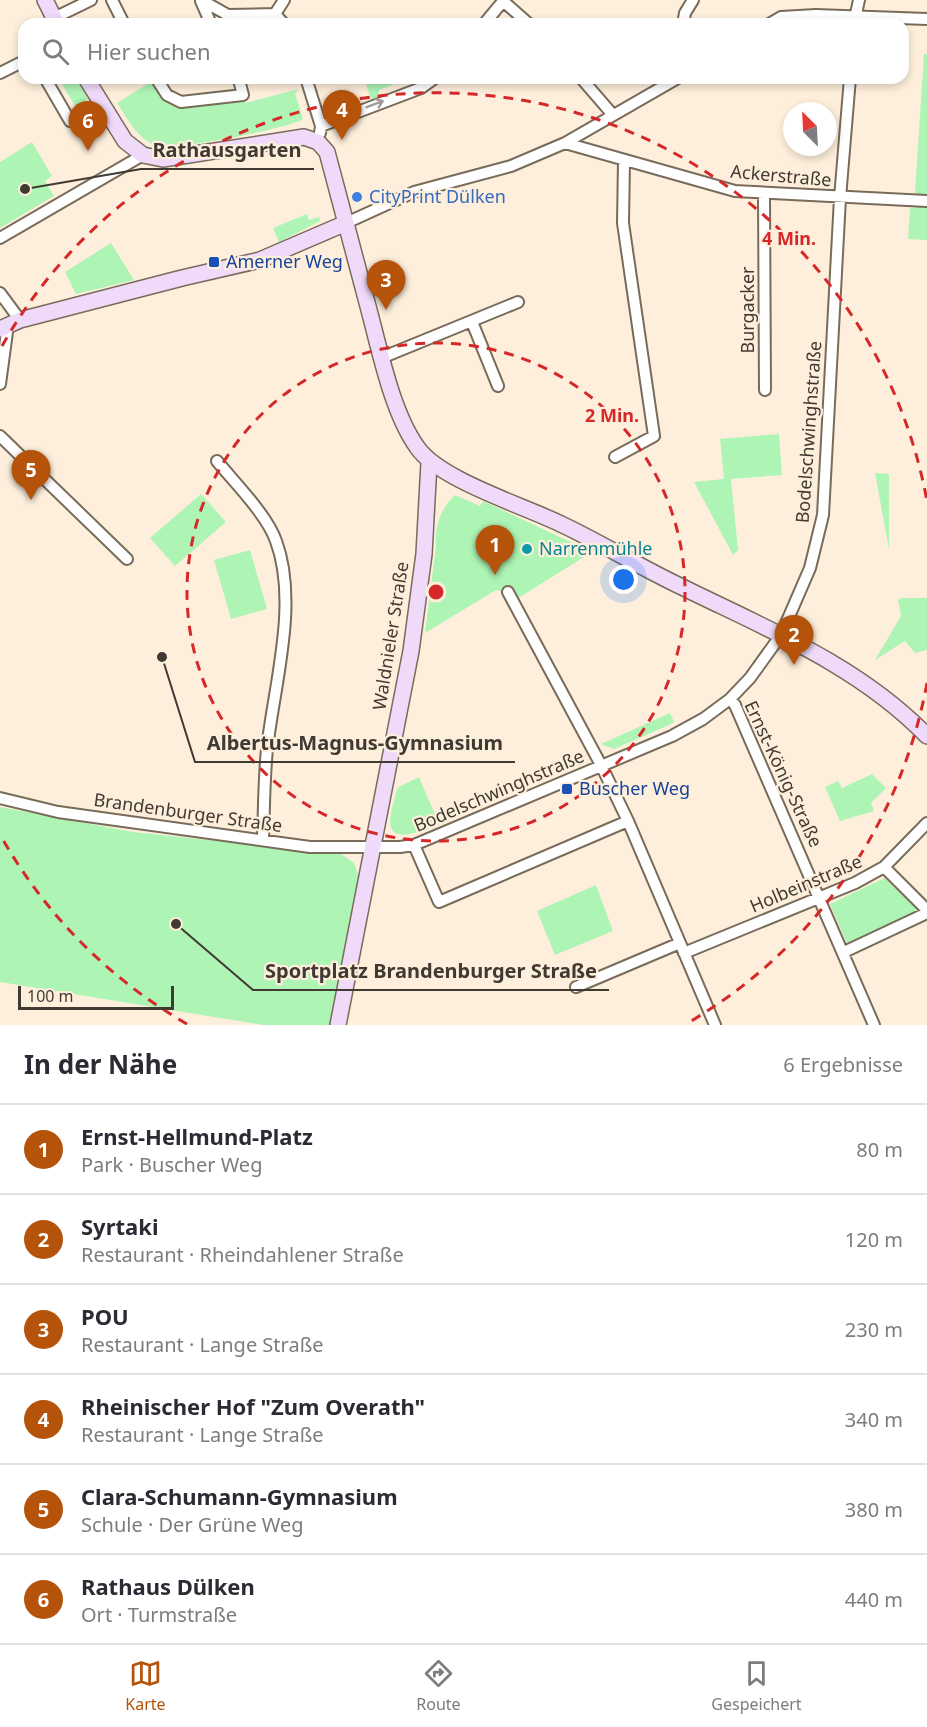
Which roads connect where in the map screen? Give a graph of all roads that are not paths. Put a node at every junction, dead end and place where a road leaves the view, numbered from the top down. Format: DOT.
graph roads {
  1 [pos="45,0"];
  2 [pos="91,0"];
  3 [pos="112,0"];
  4 [pos="284,0"];
  5 [pos="503,0"];
  6 [pos="693,0"];
  7 [pos="859,0"];
  8 [pos="201,1"];
  9 [pos="275,14"];
  10 [pos="54,18"];
  11 [pos="60,18"];
  12 [pos="121,18"];
  13 [pos="208,18"];
  14 [pos="279,18"];
  15 [pos="488,18"];
  16 [pos="523,18"];
  17 [pos="684,18"];
  18 [pos="779,18"];
  19 [pos="839,18"];
  20 [pos="854,18"];
  21 [pos="909,19"];
  22 [pos="927,19"];
  23 [pos="18,64"];
  24 [pos="0,73"];
  25 [pos="48,84"];
  26 [pos="89,84"];
  27 [pos="160,84"];
  28 [pos="242,84"];
  29 [pos="309,84"];
  30 [pos="427,84"];
  31 [pos="586,84"];
  32 [pos="666,84"];
  33 [pos="850,84"];
  34 [pos="101,104"];
  35 [pos="613,115"];
  36 [pos="321,126"];
  37 [pos="318,142"];
  38 [pos="565,142"];
  39 [pos="143,155"];
  40 [pos="624,161"];
  41 [pos="764,194"];
  42 [pos="840,198"];
  43 [pos="927,201"];
  44 [pos="346,223"];
  45 [pos="0,238"];
  46 [pos="0,293"];
  47 [pos="518,302"];
  48 [pos="20,320"];
  49 [pos="472,322"];
  50 [pos="2,328"];
  51 [pos="381,358"];
  52 [pos="0,384"];
  53 [pos="498,386"];
  54 [pos="765,390"];
  55 [pos="0,436"];
  56 [pos="615,457"];
  57 [pos="217,461"];
  58 [pos="429,463"];
  59 [pos="127,559"];
  60 [pos="508,592"];
  61 [pos="781,635"];
  62 [pos="730,699"];
  63 [pos="927,736"];
  64 [pos="601,765"];
  65 [pos="0,798"];
  66 [pos="628,821"];
  67 [pos="927,823"];
  68 [pos="262,840"];
  69 [pos="414,845"];
  70 [pos="374,849"];
  71 [pos="884,867"];
  72 [pos="820,897"];
  73 [pos="927,911"];
  74 [pos="682,948"];
  75 [pos="844,952"];
  76 [pos="576,987"];
  77 [pos="338,1025"];
  78 [pos="715,1025"];
  79 [pos="874,1025"];
  1 -- 10 [label="main road"];
  2 -- 11 [label="street"];
  3 -- 12 [label="street"];
  4 -- 9 [label="street"];
  5 -- 15 [label="street"];
  5 -- 16 [label="street"];
  6 -- 17 [label="street"];
  7 -- 20 [label="street"];
  8 -- 9 [label="street"];
  8 -- 13 [label="street"];
  9 -- 14 [label="street"];
  18 -- 19 [label="street"];
  21 -- 22 [label="street"];
  23 -- 24 [label="street"];
  25 -- 34 [label="street"];
  26 -- 34 [label="main road"];
  27 -- 28 [label="street"];
  29 -- 36 [label="street"];
  36 -- 30 [label="street, one-way"];
  31 -- 35 [label="street"];
  32 -- 35 [label="street"];
  33 -- 42 [label="street, Bodelschwinghstraße"];
  34 -- 39 [label="main road"];
  35 -- 38 [label="street"];
  36 -- 37 [label="street"];
  37 -- 39 [label="main road"];
  37 -- 44 [label="main road"];
  38 -- 40 [label="street, Ackerstraße"];
  38 -- 44 [label="street"];
  39 -- 45 [label="street"];
  40 -- 41 [label="street, Ackerstraße"];
  40 -- 56 [label="street"];
  41 -- 42 [label="street, Ackerstraße"];
  41 -- 54 [label="street, Burgacker"];
  42 -- 43 [label="street, Ackerstraße"];
  42 -- 61 [label="street, Bodelschwinghstraße"];
  44 -- 48 [label="main road"];
  44 -- 51 [label="main road"];
  46 -- 48 [label="street"];
  47 -- 49 [label="street"];
  48 -- 50 [label="main road"];
  49 -- 51 [label="street"];
  49 -- 53 [label="street"];
  50 -- 52 [label="street"];
  51 -- 58 [label="main road"];
  55 -- 59 [label="street"];
  57 -- 68 [label="street"];
  58 -- 61 [label="main road"];
  58 -- 70 [label="main road, Waldnieler Straße"];
  60 -- 64 [label="street"];
  61 -- 62 [label="street, Bodelschwinghstraße"];
  61 -- 63 [label="main road"];
  62 -- 64 [label="street, Bodelschwinghstraße"];
  62 -- 72 [label="street, Ernst-König-Straße"];
  64 -- 66 [label="street"];
  64 -- 69 [label="street, Bodelschwinghstraße"];
  65 -- 68 [label="street, Brandenburger Straße"];
  66 -- 69 [label="street"];
  66 -- 74 [label="street"];
  67 -- 71 [label="street, Holbeinstraße"];
  68 -- 70 [label="street, Brandenburger Straße"];
  69 -- 70 [label="street, Bodelschwinghstraße"];
  70 -- 77 [label="main road, Waldnieler Straße"];
  71 -- 72 [label="street, Holbeinstraße"];
  71 -- 73 [label="street"];
  72 -- 74 [label="street, Holbeinstraße"];
  72 -- 75 [label="street, Ernst-König-Straße"];
  73 -- 75 [label="street"];
  74 -- 76 [label="street"];
  74 -- 78 [label="street"];
  75 -- 79 [label="street, Ernst-König-Straße"];
}
